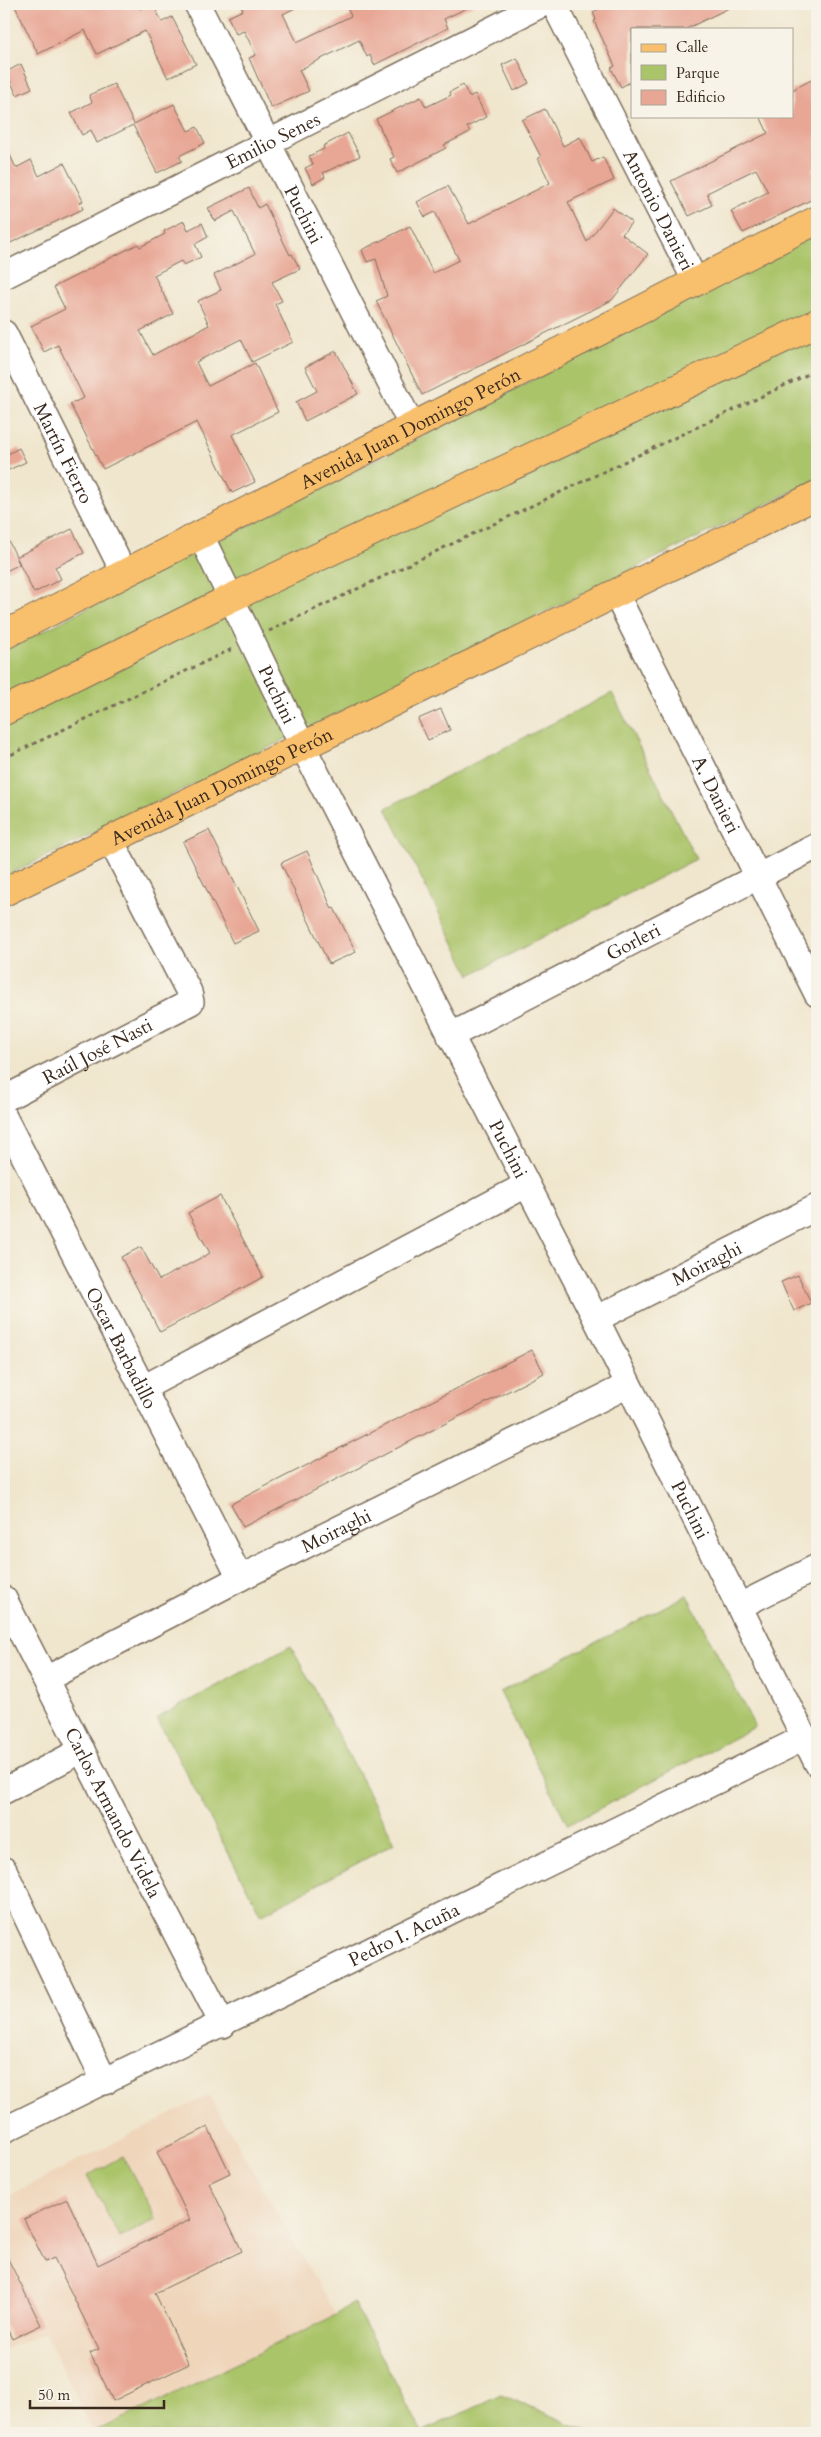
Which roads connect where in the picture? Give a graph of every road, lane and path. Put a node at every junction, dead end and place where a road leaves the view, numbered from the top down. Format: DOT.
graph roads {
  1 [pos="197,4"];
  2 [pos="542,4"];
  3 [pos="554,4"];
  4 [pos="268,143"];
  5 [pos="817,220"];
  6 [pos="4,276"];
  7 [pos="696,282"];
  8 [pos="817,323"];
  9 [pos="4,333"];
  10 [pos="817,370"];
  11 [pos="412,426"];
  12 [pos="817,495"];
  13 [pos="200,534"];
  14 [pos="124,573"];
  15 [pos="616,594"];
  16 [pos="231,598"];
  17 [pos="4,635"];
  18 [pos="251,640"];
  19 [pos="4,711"];
  20 [pos="303,747"];
  21 [pos="4,758"];
  22 [pos="110,839"];
  23 [pos="817,846"];
  24 [pos="758,877"];
  25 [pos="4,892"];
  26 [pos="817,994"];
  27 [pos="450,1036"];
  28 [pos="4,1100"];
  29 [pos="4,1117"];
  30 [pos="526,1185"];
  31 [pos="817,1207"];
  32 [pos="596,1319"];
  33 [pos="628,1385"];
  34 [pos="143,1388"];
  35 [pos="817,1567"];
  36 [pos="240,1578"];
  37 [pos="740,1606"];
  38 [pos="7,1613"];
  39 [pos="46,1679"];
  40 [pos="804,1738"];
  41 [pos="82,1750"];
  42 [pos="817,1763"];
  43 [pos="4,1790"];
  44 [pos="4,1870"];
  45 [pos="223,2025"];
  46 [pos="105,2082"];
  47 [pos="4,2130"];
  1 -- 4 [label="street, Puchini"];
  2 -- 4 [label="street, Emilio Senes"];
  3 -- 7 [label="street, Antonio Danieri"];
  4 -- 6 [label="street, Emilio Senes"];
  4 -- 11 [label="street, Puchini"];
  5 -- 7 [label="main road, Avenida Juan Domingo Perón"];
  7 -- 11 [label="main road, Avenida Juan Domingo Perón"];
  8 -- 16 [label="main road"];
  9 -- 14 [label="street, Martín Fierro"];
  10 -- 18 [label="path"];
  11 -- 13 [label="main road, Avenida Juan Domingo Perón"];
  12 -- 15 [label="main road, Avenida Juan Domingo Perón"];
  13 -- 14 [label="main road, Avenida Juan Domingo Perón"];
  13 -- 16 [label="street, Puchini"];
  14 -- 17 [label="main road, Avenida Juan Domingo Perón"];
  15 -- 20 [label="main road, Avenida Juan Domingo Perón"];
  15 -- 24 [label="street, A. Danieri"];
  16 -- 18 [label="street, Puchini"];
  16 -- 19 [label="main road"];
  18 -- 20 [label="street, Puchini"];
  18 -- 21 [label="path"];
  20 -- 22 [label="main road, Avenida Juan Domingo Perón"];
  20 -- 27 [label="street, Puchini"];
  22 -- 25 [label="main road, Avenida Juan Domingo Perón"];
  22 -- 28 [label="street, Raúl José Nasti"];
  23 -- 24 [label="street, Gorleri"];
  24 -- 26 [label="street, A. Danieri"];
  24 -- 27 [label="street, Gorleri"];
  27 -- 30 [label="street, Puchini"];
  29 -- 34 [label="street, Oscar Barbadillo"];
  30 -- 32 [label="street, Puchini"];
  30 -- 34 [label="street"];
  31 -- 32 [label="street, Moiraghi"];
  32 -- 33 [label="street, Puchini"];
  33 -- 36 [label="street, Moiraghi"];
  33 -- 37 [label="street, Puchini"];
  34 -- 36 [label="street, Oscar Barbadillo"];
  35 -- 37 [label="street"];
  36 -- 39 [label="street, Moiraghi"];
  37 -- 40 [label="street, Puchini"];
  38 -- 39 [label="street, Carlos Armando Videla"];
  39 -- 41 [label="street, Carlos Armando Videla"];
  40 -- 42 [label="street, Puchini"];
  40 -- 45 [label="street, Pedro I. Acuña"];
  41 -- 43 [label="street"];
  41 -- 45 [label="street, Carlos Armando Videla"];
  44 -- 46 [label="street"];
  45 -- 46 [label="street, Pedro I. Acuña"];
  46 -- 47 [label="street, Pedro I. Acuña"];
}
